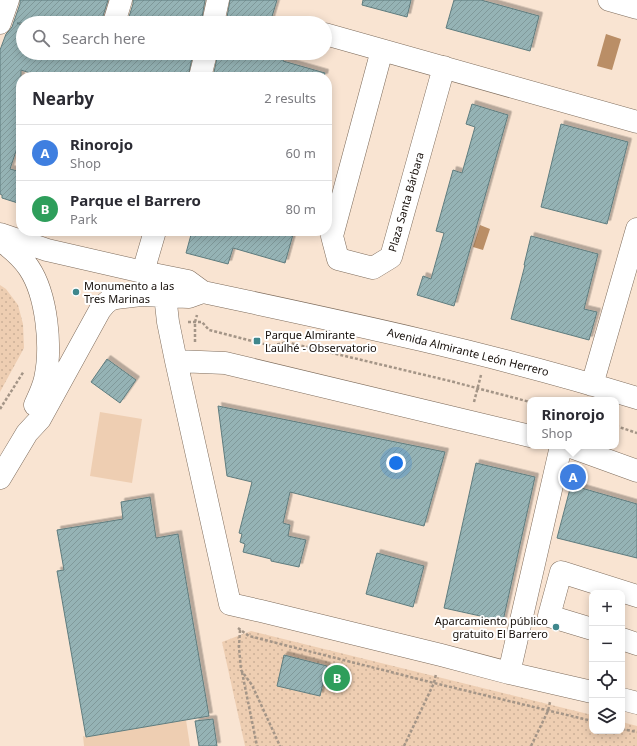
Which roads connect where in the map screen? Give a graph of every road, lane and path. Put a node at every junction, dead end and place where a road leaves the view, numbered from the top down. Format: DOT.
graph roads {
  1 [pos="8,0"];
  2 [pos="121,0"];
  3 [pos="218,0"];
  4 [pos="609,0"];
  5 [pos="637,8"];
  6 [pos="116,16"];
  7 [pos="215,16"];
  8 [pos="0,23"];
  9 [pos="332,36"];
  10 [pos="382,50"];
  11 [pos="204,60"];
  12 [pos="444,67"];
  13 [pos="201,72"];
  14 [pos="637,122"];
  15 [pos="637,229"];
  16 [pos="0,234"];
  17 [pos="154,236"];
  18 [pos="0,240"];
  19 [pos="143,272"];
  20 [pos="204,292"];
  21 [pos="165,295"];
  22 [pos="168,322"];
  23 [pos="195,322"];
  24 [pos="486,356"];
  25 [pos="186,362"];
  26 [pos="28,366"];
  27 [pos="592,385"];
  28 [pos="478,388"];
  29 [pos="637,398"];
  30 [pos="527,401"];
  31 [pos="0,410"];
  32 [pos="469,421"];
  33 [pos="619,427"];
  34 [pos="27,432"];
  35 [pos="637,433"];
  36 [pos="527,435"];
  37 [pos="560,449"];
  38 [pos="576,449"];
  39 [pos="637,471"];
  40 [pos="0,478"];
  41 [pos="637,596"];
  42 [pos="230,604"];
  43 [pos="525,605"];
  44 [pos="550,611"];
  45 [pos="589,628"];
  46 [pos="240,630"];
  47 [pos="625,640"];
  48 [pos="637,644"];
  49 [pos="440,655"];
  50 [pos="241,670"];
  51 [pos="509,673"];
  52 [pos="434,683"];
  53 [pos="554,683"];
  54 [pos="589,691"];
  55 [pos="625,700"];
  56 [pos="637,703"];
  57 [pos="548,711"];
  58 [pos="589,720"];
  59 [pos="625,730"];
  60 [pos="637,732"];
  61 [pos="257,746"];
  62 [pos="280,746"];
  63 [pos="404,746"];
  64 [pos="531,746"];
  1 -- 8 [label="street"];
  2 -- 6 [label="street"];
  3 -- 7 [label="street"];
  4 -- 5 [label="street"];
  9 -- 10 [label="street"];
  10 -- 12 [label="street"];
  10 -- 12 [label="street, Plaza Santa Bárbara"];
  11 -- 13 [label="street"];
  12 -- 14 [label="street"];
  15 -- 27 [label="street"];
  16 -- 19 [label="street, Avenida Almirante León Herrero"];
  17 -- 19 [label="street"];
  18 -- 34 [label="street"];
  19 -- 20 [label="street, Avenida Almirante León Herrero"];
  20 -- 21 [label="street, Avenida Almirante León Herrero"];
  20 -- 23 [label="path"];
  20 -- 24 [label="street, Avenida Almirante León Herrero"];
  21 -- 22 [label="street"];
  21 -- 34 [label="street, Avenida Almirante León Herrero"];
  22 -- 23 [label="path"];
  22 -- 25 [label="street"];
  23 -- 25 [label="path"];
  23 -- 28 [label="path"];
  24 -- 27 [label="street, Avenida Almirante León Herrero"];
  24 -- 28 [label="path"];
  25 -- 32 [label="street"];
  25 -- 42 [label="street"];
  26 -- 31 [label="path"];
  27 -- 29 [label="street, Avenida Almirante León Herrero"];
  28 -- 30 [label="path"];
  28 -- 32 [label="path"];
  32 -- 36 [label="street"];
  33 -- 35 [label="path"];
  34 -- 40 [label="street"];
  37 -- 43 [label="street"];
  38 -- 39 [label="street"];
  41 -- 44 [label="street"];
  42 -- 46 [label="path"];
  42 -- 49 [label="street"];
  43 -- 44 [label="street"];
  43 -- 51 [label="street"];
  44 -- 45 [label="street"];
  46 -- 50 [label="path"];
  46 -- 52 [label="path"];
  47 -- 48 [label="street"];
  49 -- 51 [label="street"];
  49 -- 52 [label="path"];
  50 -- 61 [label="path"];
  50 -- 62 [label="path"];
  51 -- 53 [label="street"];
  52 -- 57 [label="path"];
  52 -- 63 [label="path"];
  53 -- 54 [label="street"];
  53 -- 57 [label="path"];
  55 -- 56 [label="street"];
  57 -- 58 [label="path"];
  57 -- 64 [label="path"];
  59 -- 60 [label="path"];
}
